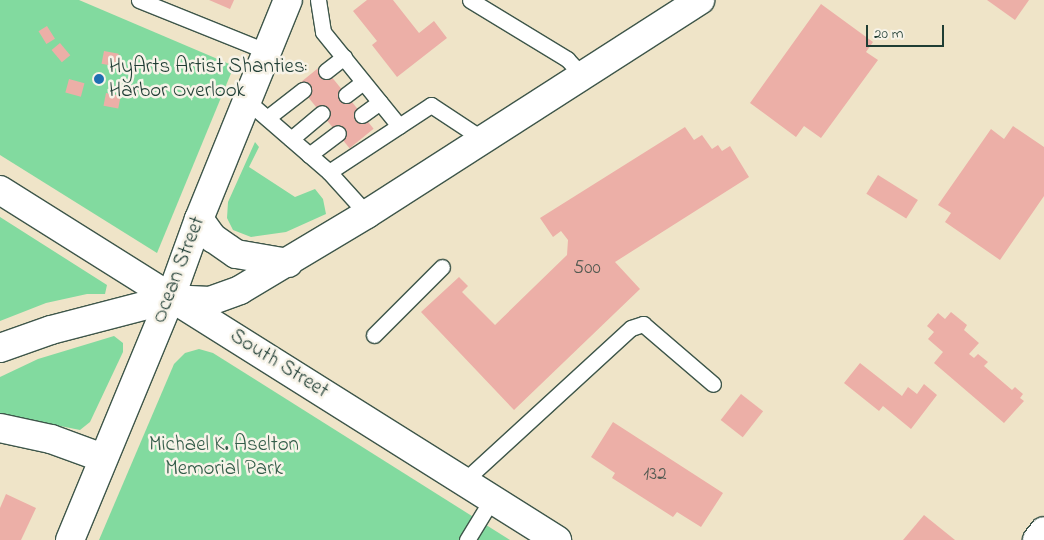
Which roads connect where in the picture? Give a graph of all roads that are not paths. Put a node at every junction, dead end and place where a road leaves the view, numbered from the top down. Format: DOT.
graph roads {
  1 [pos="139,0"];
  2 [pos="288,0"];
  3 [pos="318,0"];
  4 [pos="470,0"];
  5 [pos="700,0"];
  6 [pos="266,51"];
  7 [pos="344,57"];
  8 [pos="326,71"];
  9 [pos="584,76"];
  10 [pos="363,82"];
  11 [pos="303,90"];
  12 [pos="346,95"];
  13 [pos="246,100"];
  14 [pos="380,102"];
  15 [pos="322,113"];
  16 [pos="362,115"];
  17 [pos="267,118"];
  18 [pos="399,126"];
  19 [pos="338,132"];
  20 [pos="291,139"];
  21 [pos="484,140"];
  22 [pos="309,155"];
  23 [pos="329,172"];
  24 [pos="0,190"];
  25 [pos="367,214"];
  26 [pos="199,219"];
  27 [pos="288,263"];
  28 [pos="442,267"];
  29 [pos="170,299"];
  30 [pos="374,335"];
  31 [pos="0,348"];
  32 [pos="713,384"];
  33 [pos="0,428"];
  34 [pos="103,458"];
  35 [pos="464,481"];
  36 [pos="492,499"];
  37 [pos="1044,531"];
  38 [pos="70,540"];
  39 [pos="467,540"];
  40 [pos="557,540"];
  41 [pos="1037,540"];
  1 -- 6 [label="lane"];
  2 -- 6 [label="main road, Ocean Street"];
  3 -- 7 [label="lane"];
  4 -- 9 [label="lane"];
  5 -- 9 [label="main road"];
  6 -- 13 [label="main road, Ocean Street"];
  7 -- 8 [label="lane"];
  7 -- 10 [label="lane"];
  9 -- 21 [label="main road"];
  10 -- 12 [label="lane"];
  10 -- 14 [label="lane"];
  11 -- 17 [label="lane"];
  13 -- 17 [label="lane"];
  13 -- 26 [label="main road, Ocean Street"];
  14 -- 16 [label="lane"];
  14 -- 18 [label="lane"];
  15 -- 20 [label="lane"];
  17 -- 20 [label="lane"];
  18 -- 21 [label="lane"];
  18 -- 23 [label="lane"];
  19 -- 22 [label="lane"];
  20 -- 22 [label="lane"];
  21 -- 25 [label="main road"];
  22 -- 23 [label="lane"];
  23 -- 25 [label="lane"];
  24 -- 29 [label="main road, South Street"];
  25 -- 27 [label="main road"];
  26 -- 27 [label="main road"];
  26 -- 29 [label="main road, Ocean Street"];
  27 -- 29 [label="main road"];
  28 -- 30 [label="lane"];
  29 -- 31 [label="main road"];
  29 -- 34 [label="main road, Ocean Street"];
  29 -- 35 [label="main road, South Street"];
  32 -- 35 [label="lane"];
  33 -- 34 [label="main road"];
  34 -- 38 [label="main road, Ocean Street"];
  35 -- 36 [label="main road, South Street"];
  36 -- 39 [label="lane"];
  36 -- 40 [label="main road, South Street"];
  37 -- 41 [label="main road"];
}
